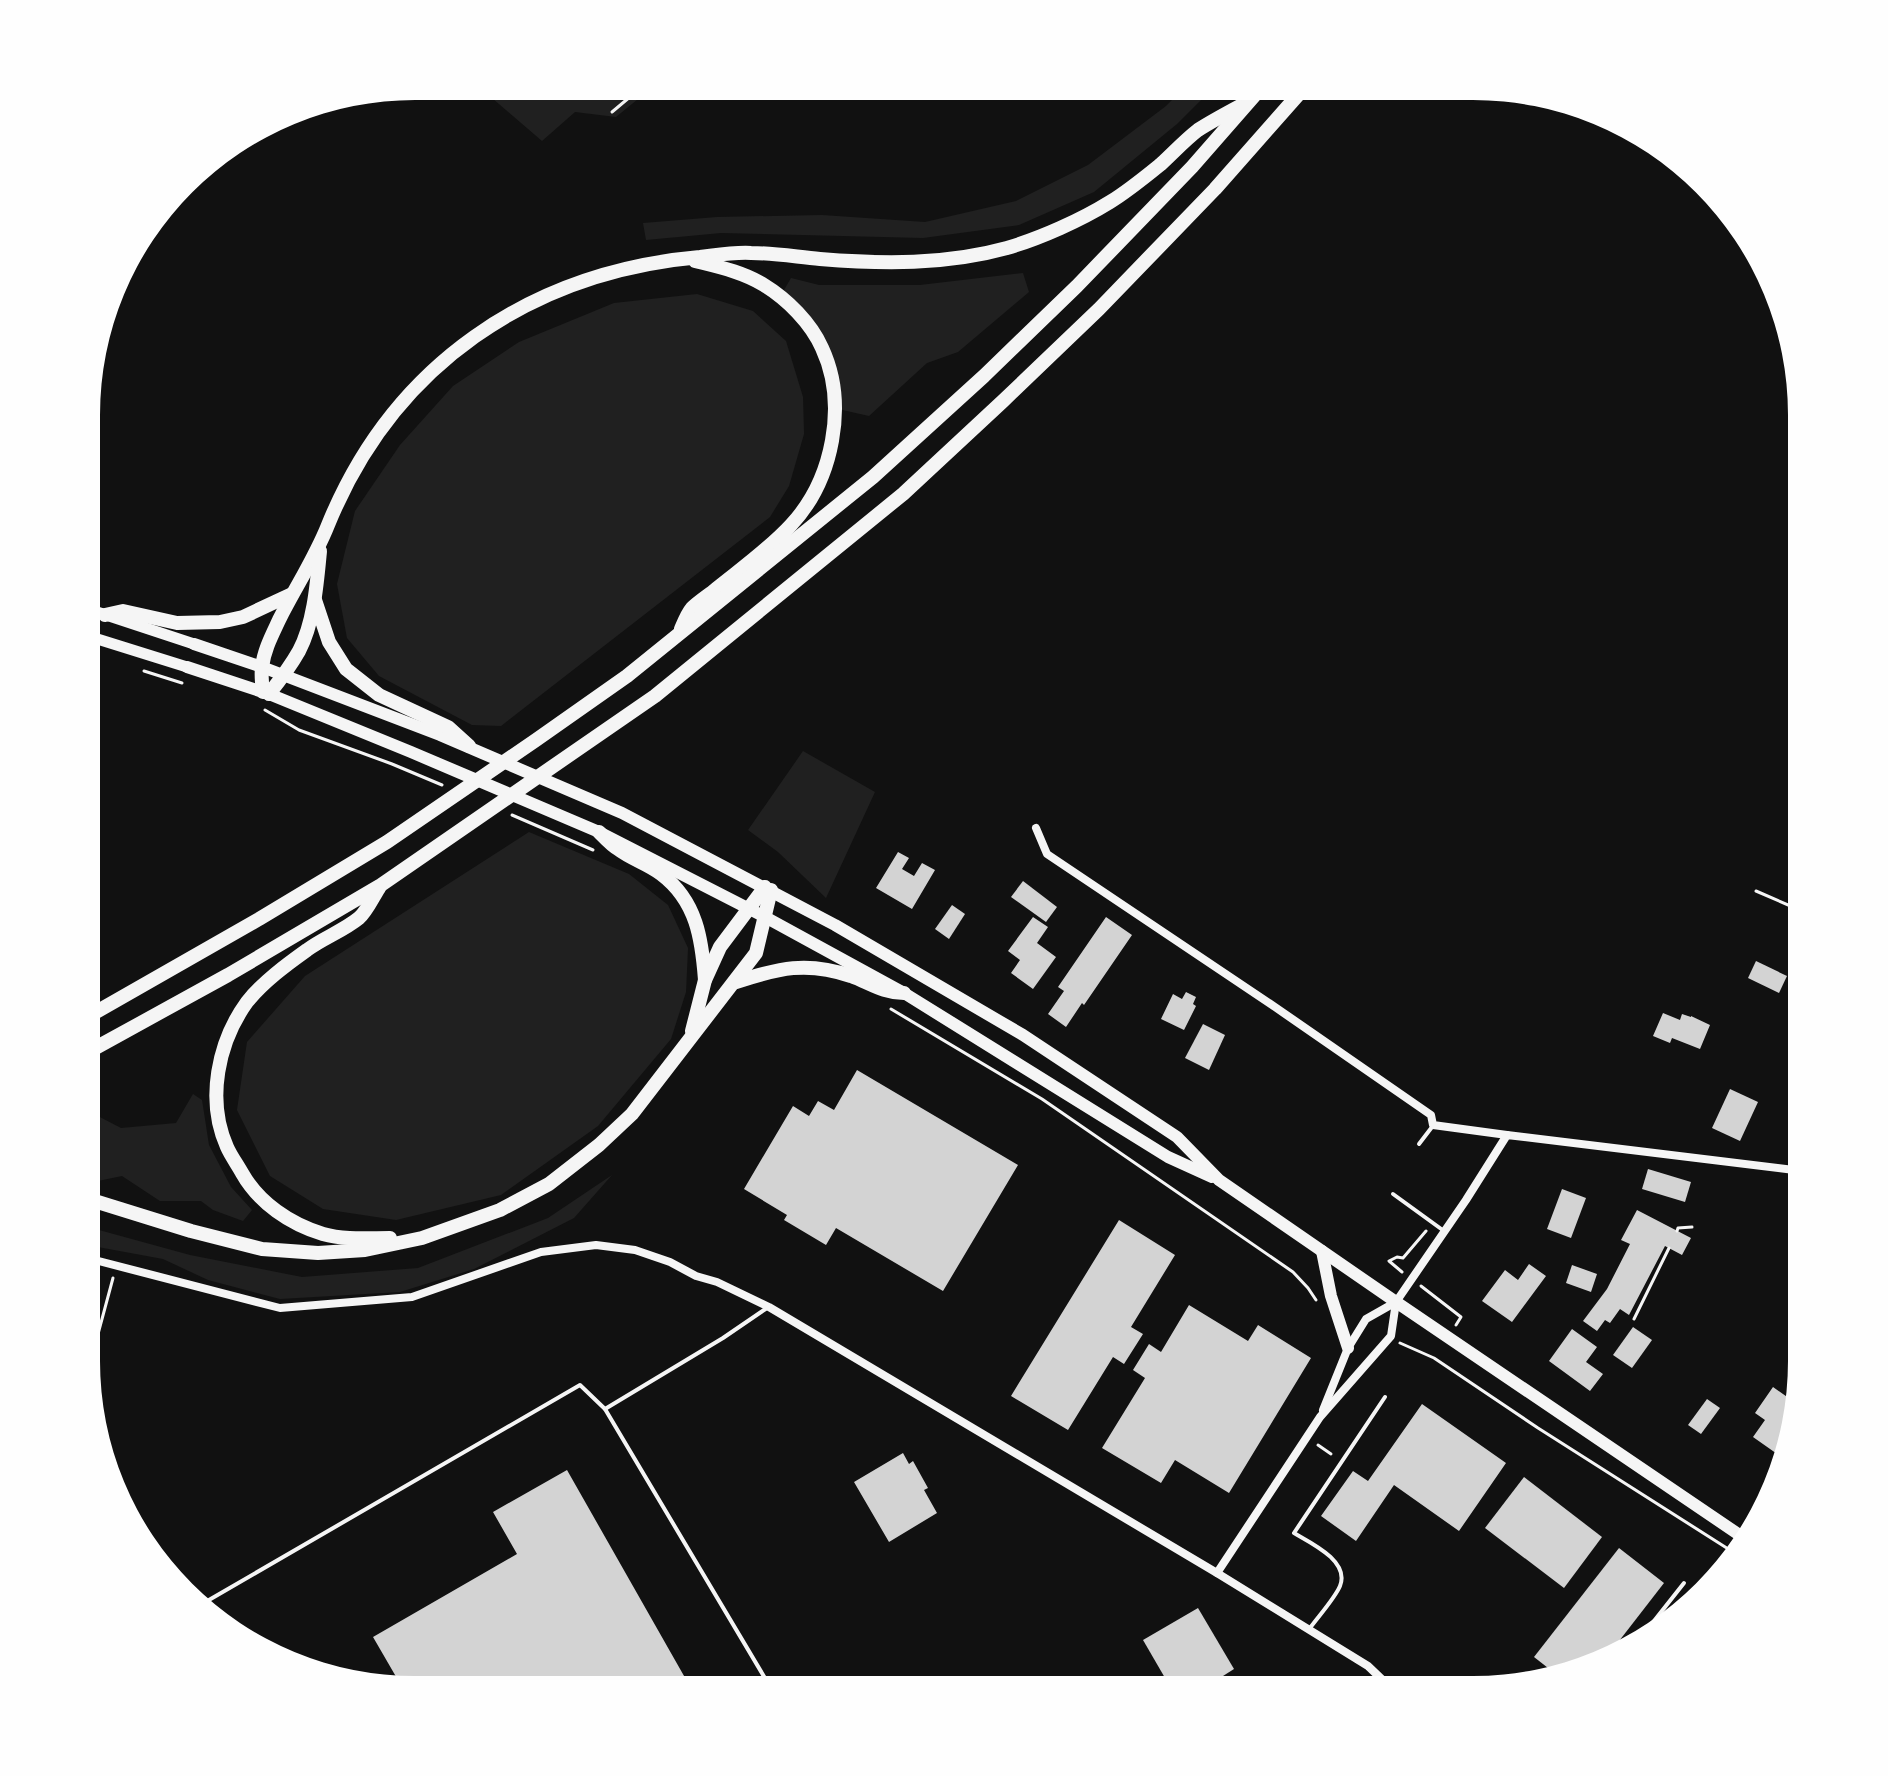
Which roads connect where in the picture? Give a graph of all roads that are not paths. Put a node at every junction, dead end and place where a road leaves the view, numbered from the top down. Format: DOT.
graph roads {
  1 [pos="1245,100"];
  2 [pos="1250,100"];
  3 [pos="1294,100"];
  4 [pos="683,258"];
  5 [pos="320,544"];
  6 [pos="292,594"];
  7 [pos="315,600"];
  8 [pos="100,613"];
  9 [pos="100,614"];
  10 [pos="679,634"];
  11 [pos="100,640"];
  12 [pos="194,644"];
  13 [pos="187,667"];
  14 [pos="262,667"];
  15 [pos="284,676"];
  16 [pos="266,693"];
  17 [pos="444,731"];
  18 [pos="469,746"];
  19 [pos="1036,828"];
  20 [pos="599,832"];
  21 [pos="381,885"];
  22 [pos="768,889"];
  23 [pos="748,909"];
  24 [pos="765,917"];
  25 [pos="705,980"];
  26 [pos="736,982"];
  27 [pos="904,993"];
  28 [pos="100,1010"];
  29 [pos="691,1037"];
  30 [pos="100,1045"];
  31 [pos="1433,1125"];
  32 [pos="1507,1135"];
  33 [pos="1419,1144"];
  34 [pos="1788,1169"];
  35 [pos="1219,1180"];
  36 [pos="1393,1194"];
  37 [pos="100,1203"];
  38 [pos="1444,1231"];
  39 [pos="422,1238"];
  40 [pos="1322,1251"];
  41 [pos="100,1261"];
  42 [pos="1396,1302"];
  43 [pos="769,1307"];
  44 [pos="1348,1348"];
  45 [pos="1385,1397"];
  46 [pos="605,1409"];
  47 [pos="1320,1417"];
  48 [pos="1737,1533"];
  49 [pos="1217,1573"];
  50 [pos="1684,1583"];
  51 [pos="209,1600"];
  52 [pos="1658,1616"];
  53 [pos="1309,1630"];
  54 [pos="764,1676"];
  55 [pos="1378,1676"];
  1 -- 4 [label="highway"];
  2 -- 10 [label="highway"];
  3 -- 21 [label="highway"];
  4 -- 5 [label="highway"];
  4 -- 10 [label="highway"];
  5 -- 6 [label="highway"];
  5 -- 7 [label="highway"];
  6 -- 8 [label="highway"];
  6 -- 14 [label="highway"];
  7 -- 15 [label="highway"];
  7 -- 17 [label="highway"];
  9 -- 12 [label="main road"];
  10 -- 28 [label="highway"];
  11 -- 13 [label="main road"];
  12 -- 14 [label="main road"];
  13 -- 16 [label="main road"];
  14 -- 15 [label="main road"];
  14 -- 16 [label="highway"];
  15 -- 16 [label="highway"];
  15 -- 17 [label="main road"];
  16 -- 20 [label="main road"];
  17 -- 18 [label="highway"];
  18 -- 22 [label="main road"];
  19 -- 31 [label="street"];
  20 -- 23 [label="main road"];
  20 -- 25 [label="highway"];
  21 -- 30 [label="highway"];
  21 -- 39 [label="highway"];
  22 -- 23 [label="highway"];
  22 -- 24 [label="highway"];
  22 -- 35 [label="main road"];
  23 -- 24 [label="main road"];
  23 -- 25 [label="highway"];
  24 -- 26 [label="highway"];
  24 -- 27 [label="main road"];
  25 -- 29 [label="highway"];
  26 -- 27 [label="highway"];
  26 -- 29 [label="highway"];
  27 -- 35 [label="main road"];
  29 -- 39 [label="highway"];
  31 -- 32 [label="street"];
  31 -- 33 [label="lane"];
  32 -- 34 [label="street"];
  32 -- 38 [label="street"];
  35 -- 40 [label="main road"];
  36 -- 38 [label="lane"];
  37 -- 39 [label="highway"];
  38 -- 42 [label="street"];
  40 -- 42 [label="main road"];
  40 -- 44 [label="main road"];
  41 -- 43 [label="street"];
  42 -- 44 [label="street"];
  42 -- 47 [label="street"];
  42 -- 48 [label="main road"];
  43 -- 46 [label="lane"];
  43 -- 49 [label="street"];
  44 -- 47 [label="street"];
  45 -- 53 [label="lane"];
  46 -- 51 [label="lane"];
  46 -- 54 [label="lane"];
  47 -- 49 [label="street"];
  49 -- 53 [label="street"];
  50 -- 52 [label="lane"];
  53 -- 55 [label="street"];
}
